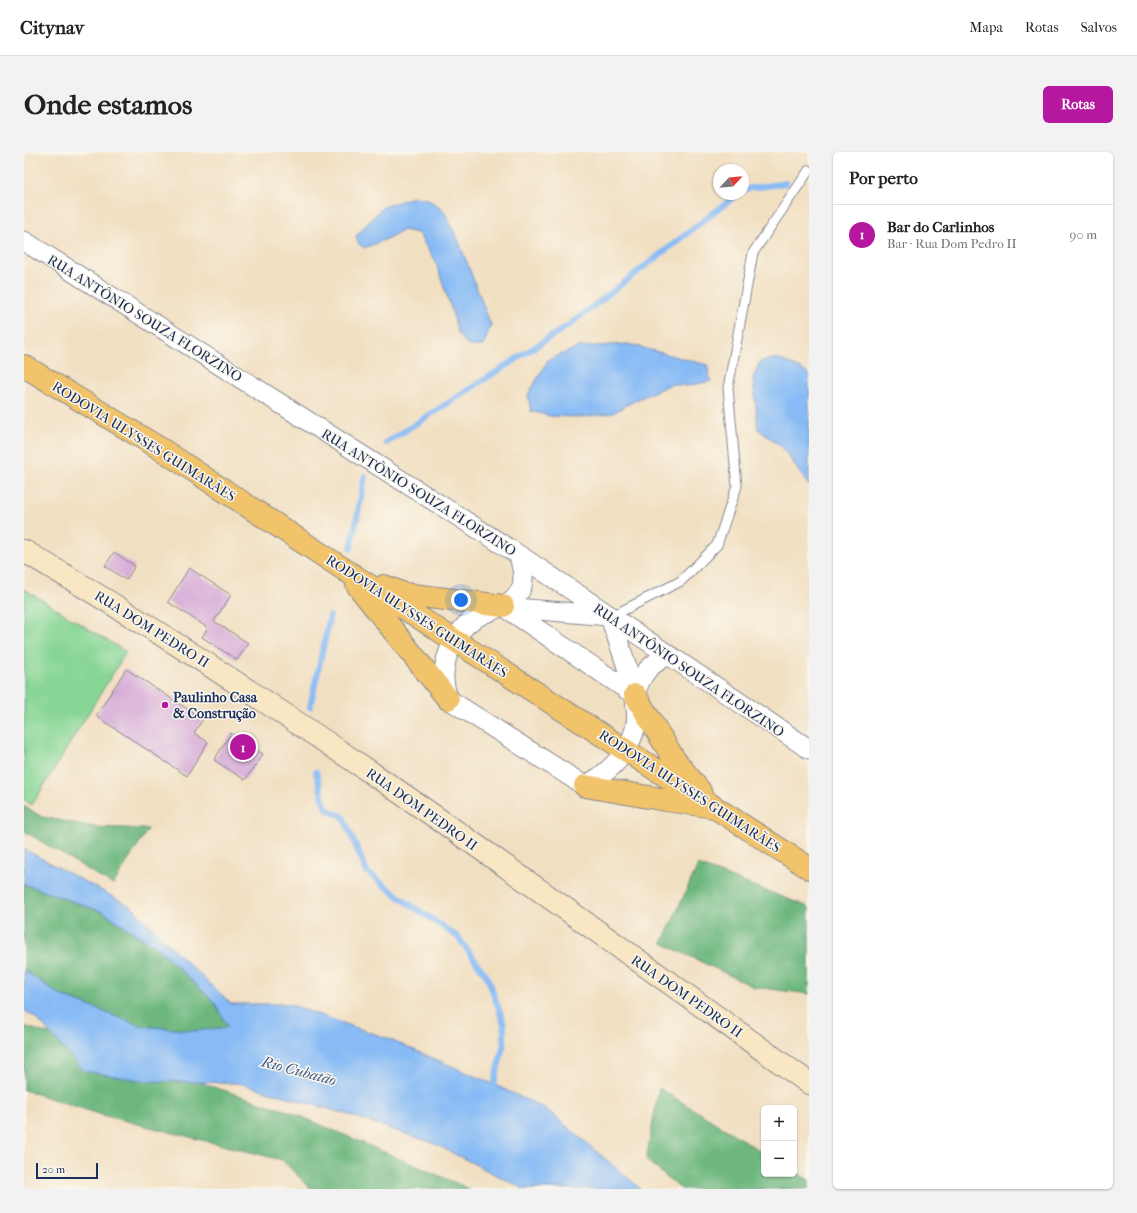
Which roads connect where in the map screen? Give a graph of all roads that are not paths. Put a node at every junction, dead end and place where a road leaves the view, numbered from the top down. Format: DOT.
graph roads {
  1 [pos="809,170"];
  2 [pos="24,240"];
  3 [pos="24,366"];
  4 [pos="24,551"];
  5 [pos="519,555"];
  6 [pos="345,570"];
  7 [pos="503,606"];
  8 [pos="610,617"];
  9 [pos="454,640"];
  10 [pos="668,655"];
  11 [pos="635,695"];
  12 [pos="448,699"];
  13 [pos="626,750"];
  14 [pos="809,750"];
  15 [pos="585,786"];
  16 [pos="714,807"];
  17 [pos="809,868"];
  18 [pos="809,1083"];
  1 -- 8 [label="lane"];
  2 -- 5 [label="street, RUA ANTÔNIO SOUZA FLORZINO"];
  3 -- 6 [label="highway, RODOVIA ULYSSES GUIMARÃES"];
  4 -- 18 [label="main road, RUA DOM PEDRO II"];
  5 -- 7 [label="street"];
  5 -- 8 [label="street, RUA ANTÔNIO SOUZA FLORZINO"];
  6 -- 7 [label="highway"];
  6 -- 9 [label="highway, RODOVIA ULYSSES GUIMARÃES"];
  6 -- 12 [label="highway"];
  7 -- 8 [label="street"];
  7 -- 9 [label="street"];
  7 -- 11 [label="street"];
  8 -- 10 [label="street, RUA ANTÔNIO SOUZA FLORZINO"];
  8 -- 11 [label="street"];
  9 -- 12 [label="street"];
  9 -- 13 [label="highway, RODOVIA ULYSSES GUIMARÃES"];
  10 -- 11 [label="street"];
  10 -- 14 [label="street, RUA ANTÔNIO SOUZA FLORZINO"];
  11 -- 13 [label="street"];
  11 -- 16 [label="highway"];
  12 -- 15 [label="street"];
  13 -- 15 [label="street"];
  13 -- 16 [label="highway, RODOVIA ULYSSES GUIMARÃES"];
  15 -- 16 [label="highway"];
  16 -- 17 [label="highway, RODOVIA ULYSSES GUIMARÃES"];
}
